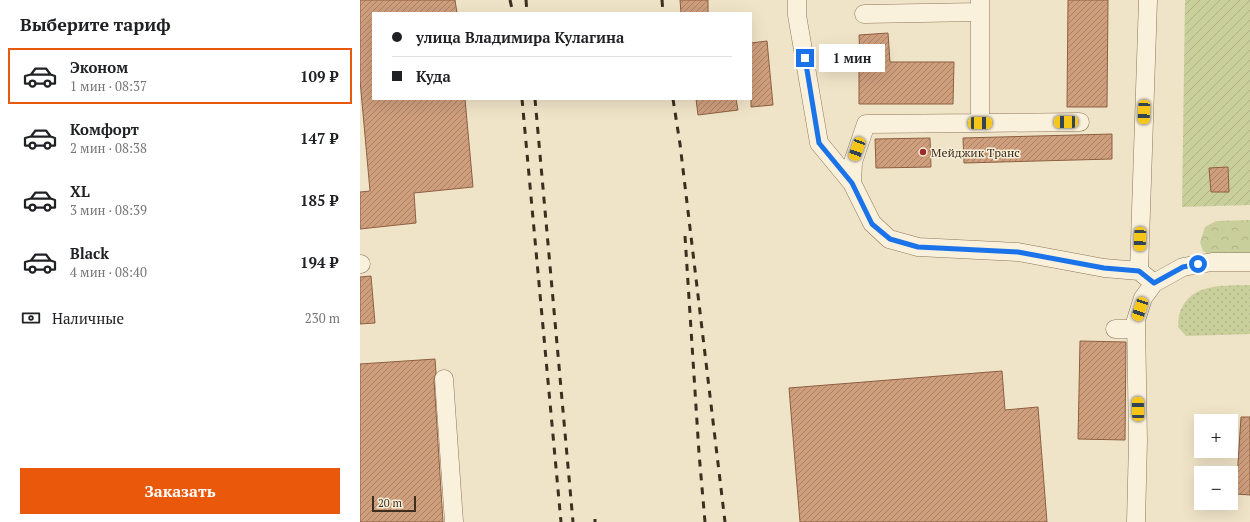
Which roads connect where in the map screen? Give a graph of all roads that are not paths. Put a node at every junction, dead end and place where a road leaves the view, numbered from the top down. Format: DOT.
graph roads {
  1 [pos="797,0"];
  2 [pos="1148,0"];
  3 [pos="980,6"];
  4 [pos="864,14"];
  5 [pos="1080,122"];
  6 [pos="980,123"];
  7 [pos="852,183"];
  8 [pos="1250,262"];
  9 [pos="1139,271"];
  10 [pos="1154,283"];
  11 [pos="1115,329"];
  12 [pos="1136,329"];
  13 [pos="444,379"];
  14 [pos="454,522"];
  15 [pos="1136,522"];
  1 -- 7 [label="street"];
  2 -- 9 [label="street"];
  3 -- 4 [label="street"];
  3 -- 6 [label="street"];
  5 -- 6 [label="street"];
  6 -- 7 [label="street"];
  7 -- 9 [label="street"];
  8 -- 10 [label="street"];
  9 -- 10 [label="street"];
  10 -- 12 [label="street"];
  11 -- 12 [label="street"];
  12 -- 15 [label="street"];
  13 -- 14 [label="street"];
}
